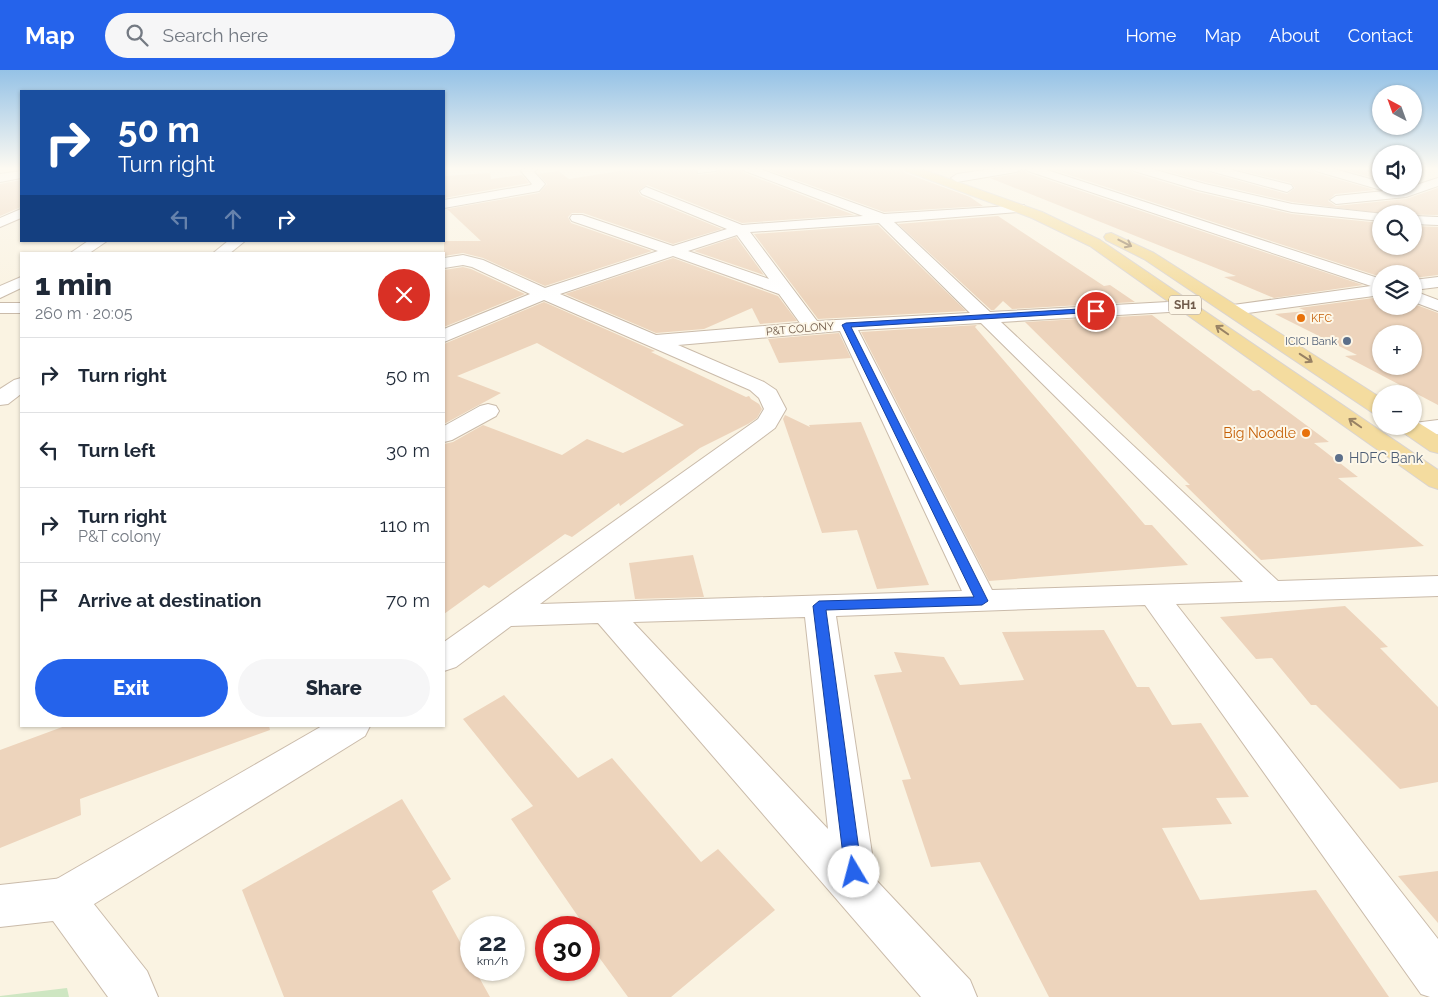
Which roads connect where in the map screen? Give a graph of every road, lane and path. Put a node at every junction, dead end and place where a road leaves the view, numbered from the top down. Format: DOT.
graph roads {
  1 [pos="11,212"];
  2 [pos="699,212"];
  3 [pos="866,212"];
  4 [pos="961,212"];
  5 [pos="1028,212"];
  6 [pos="1052,212"];
  7 [pos="1163,212"];
  8 [pos="1334,212"];
  9 [pos="1372,216"];
  10 [pos="577,218"];
  11 [pos="882,218"];
  12 [pos="1422,220"];
  13 [pos="1438,221"];
  14 [pos="0,223"];
  15 [pos="740,229"];
  16 [pos="98,242"];
  17 [pos="237,242"];
  18 [pos="676,251"];
  19 [pos="80,252"];
  20 [pos="222,252"];
  21 [pos="445,262"];
  22 [pos="1372,281"];
  23 [pos="1438,282"];
  24 [pos="20,283"];
  25 [pos="1422,284"];
  26 [pos="784,290"];
  27 [pos="1372,291"];
  28 [pos="0,293"];
  29 [pos="544,294"];
  30 [pos="1422,299"];
  31 [pos="1186,306"];
  32 [pos="1438,306"];
  33 [pos="0,308"];
  34 [pos="20,308"];
  35 [pos="1233,310"];
  36 [pos="984,316"];
  37 [pos="846,325"];
  38 [pos="812,327"];
  39 [pos="445,336"];
  40 [pos="653,342"];
  41 [pos="1372,402"];
  42 [pos="488,411"];
  43 [pos="1438,427"];
  44 [pos="1422,428"];
  45 [pos="445,434"];
  46 [pos="1422,435"];
  47 [pos="1438,446"];
  48 [pos="1438,481"];
  49 [pos="1438,586"];
  50 [pos="1271,592"];
  51 [pos="1153,595"];
  52 [pos="982,601"];
  53 [pos="819,606"];
  54 [pos="605,612"];
  55 [pos="501,616"];
  56 [pos="445,658"];
  57 [pos="350,727"];
  58 [pos="856,890"];
  59 [pos="63,899"];
  60 [pos="0,906"];
  61 [pos="1438,977"];
  62 [pos="134,997"];
  63 [pos="953,997"];
  1 -- 14 [label="street"];
  2 -- 15 [label="street"];
  3 -- 11 [label="street"];
  4 -- 11 [label="street"];
  5 -- 31 [label="main road, SH1"];
  6 -- 35 [label="main road, SH1, one-way"];
  7 -- 22 [label="street"];
  8 -- 9 [label="street"];
  10 -- 18 [label="street"];
  11 -- 15 [label="street"];
  11 -- 36 [label="street"];
  12 -- 13 [label="street"];
  15 -- 18 [label="street"];
  15 -- 26 [label="street"];
  16 -- 19 [label="street"];
  17 -- 20 [label="street"];
  18 -- 26 [label="street"];
  18 -- 29 [label="street"];
  21 -- 29 [label="street"];
  23 -- 25 [label="street"];
  24 -- 28 [label="street"];
  26 -- 38 [label="street"];
  27 -- 35 [label="street"];
  29 -- 39 [label="street"];
  29 -- 40 [label="street"];
  30 -- 32 [label="street"];
  31 -- 36 [label="street, P&T COLONY"];
  48 -- 31 [label="main road, SH1, one-way"];
  33 -- 34 [label="street"];
  35 -- 41 [label="main road, SH1, one-way"];
  36 -- 37 [label="street, P&T COLONY"];
  36 -- 50 [label="street"];
  37 -- 38 [label="street, P&T COLONY"];
  37 -- 52 [label="street"];
  38 -- 40 [label="street, P&T COLONY"];
  40 -- 55 [label="street"];
  42 -- 45 [label="street"];
  43 -- 44 [label="street"];
  46 -- 47 [label="main road"];
  49 -- 50 [label="street"];
  50 -- 51 [label="street"];
  51 -- 52 [label="street"];
  51 -- 61 [label="street"];
  52 -- 53 [label="street"];
  53 -- 54 [label="street"];
  53 -- 58 [label="street"];
  54 -- 55 [label="street"];
  54 -- 58 [label="street"];
  55 -- 56 [label="street"];
  57 -- 59 [label="street"];
  58 -- 63 [label="street"];
  59 -- 60 [label="street"];
  59 -- 62 [label="street"];
}
